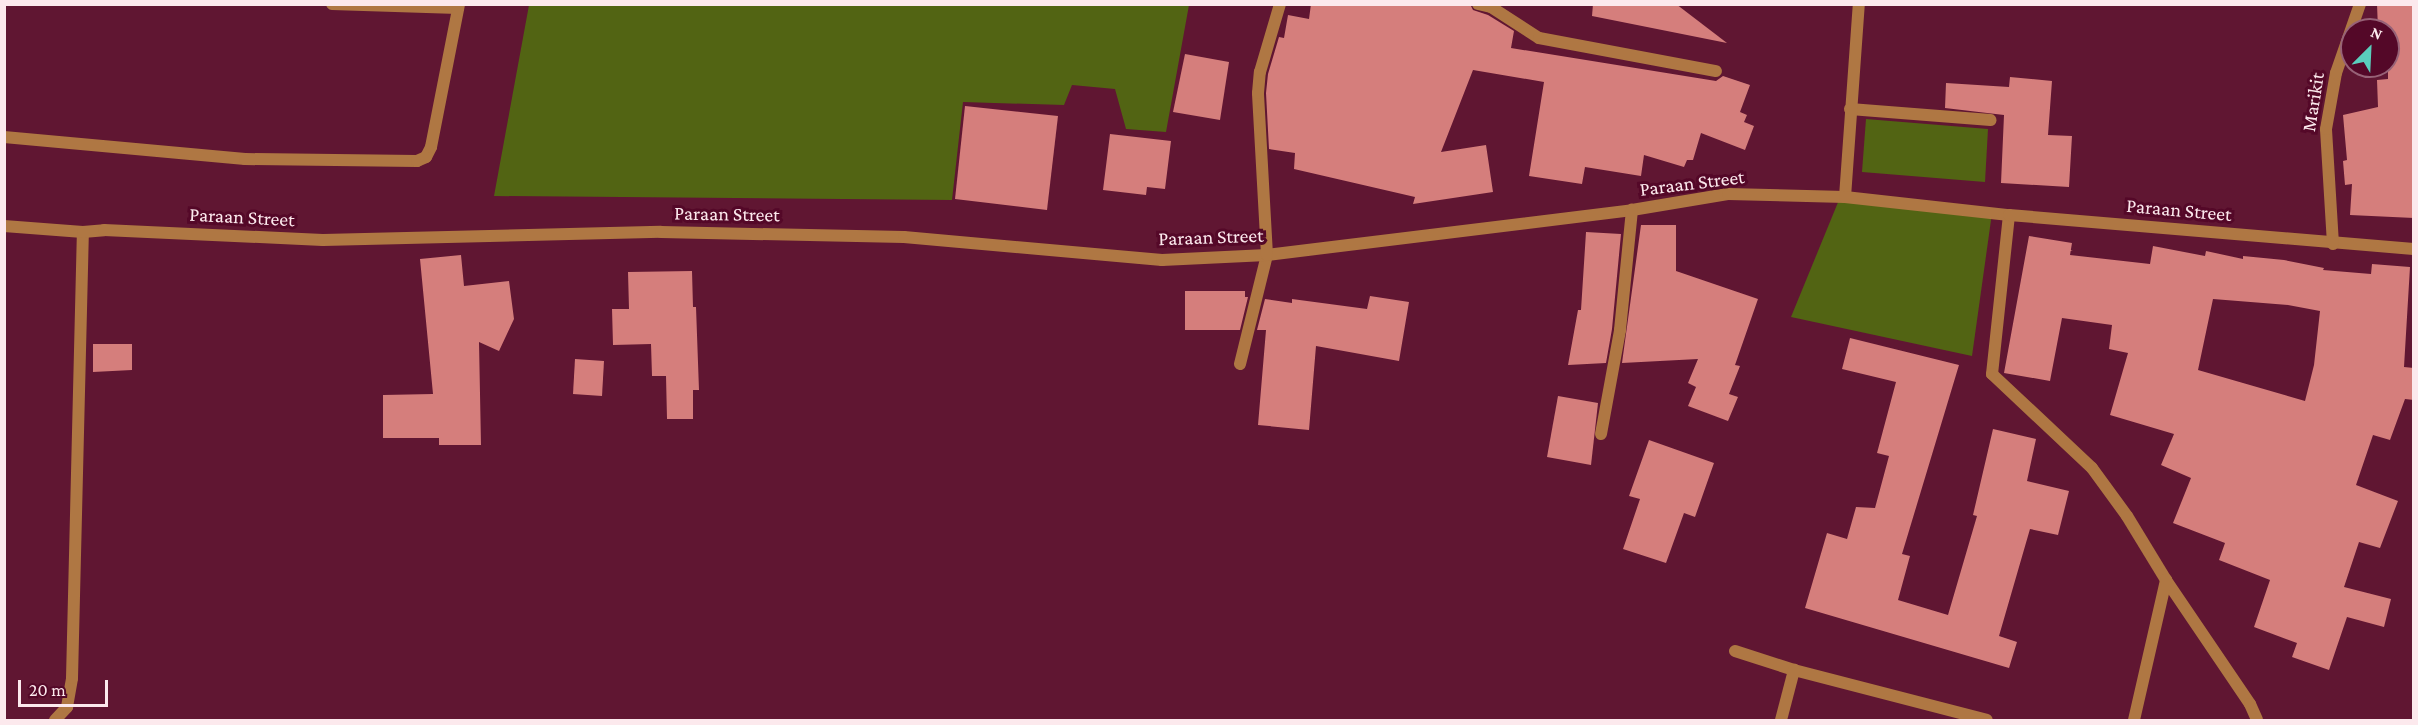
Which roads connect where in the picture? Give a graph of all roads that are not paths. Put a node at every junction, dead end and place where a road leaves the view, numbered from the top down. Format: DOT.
graph roads {
  1 [pos="332,4"];
  2 [pos="1280,4"];
  3 [pos="1478,4"];
  4 [pos="1859,4"];
  5 [pos="2360,4"];
  6 [pos="459,6"];
  7 [pos="1716,70"];
  8 [pos="1850,109"];
  9 [pos="1991,120"];
  10 [pos="4,137"];
  11 [pos="1845,197"];
  12 [pos="1632,210"];
  13 [pos="2009,215"];
  14 [pos="4,226"];
  15 [pos="83,232"];
  16 [pos="2332,244"];
  17 [pos="2414,249"];
  18 [pos="1267,255"];
  19 [pos="1240,364"];
  20 [pos="1601,434"];
  21 [pos="2166,580"];
  22 [pos="1735,651"];
  23 [pos="1794,670"];
  24 [pos="1986,719"];
  25 [pos="55,720"];
  26 [pos="1781,720"];
  27 [pos="2134,720"];
  28 [pos="2257,720"];
  1 -- 6 [label="street"];
  2 -- 18 [label="street"];
  3 -- 7 [label="street"];
  4 -- 8 [label="street"];
  5 -- 16 [label="street, Marikit"];
  6 -- 10 [label="street"];
  8 -- 9 [label="street"];
  8 -- 11 [label="street"];
  11 -- 12 [label="street, Paraan Street"];
  11 -- 13 [label="street, Paraan Street"];
  12 -- 18 [label="street, Paraan Street"];
  12 -- 20 [label="street"];
  13 -- 16 [label="street, Paraan Street"];
  13 -- 21 [label="street"];
  14 -- 15 [label="street, Paraan Street"];
  15 -- 18 [label="street, Paraan Street"];
  15 -- 25 [label="street"];
  16 -- 17 [label="street, Paraan Street"];
  18 -- 19 [label="street"];
  21 -- 27 [label="street"];
  21 -- 28 [label="street"];
  22 -- 23 [label="street"];
  23 -- 24 [label="street"];
  23 -- 26 [label="street"];
}
